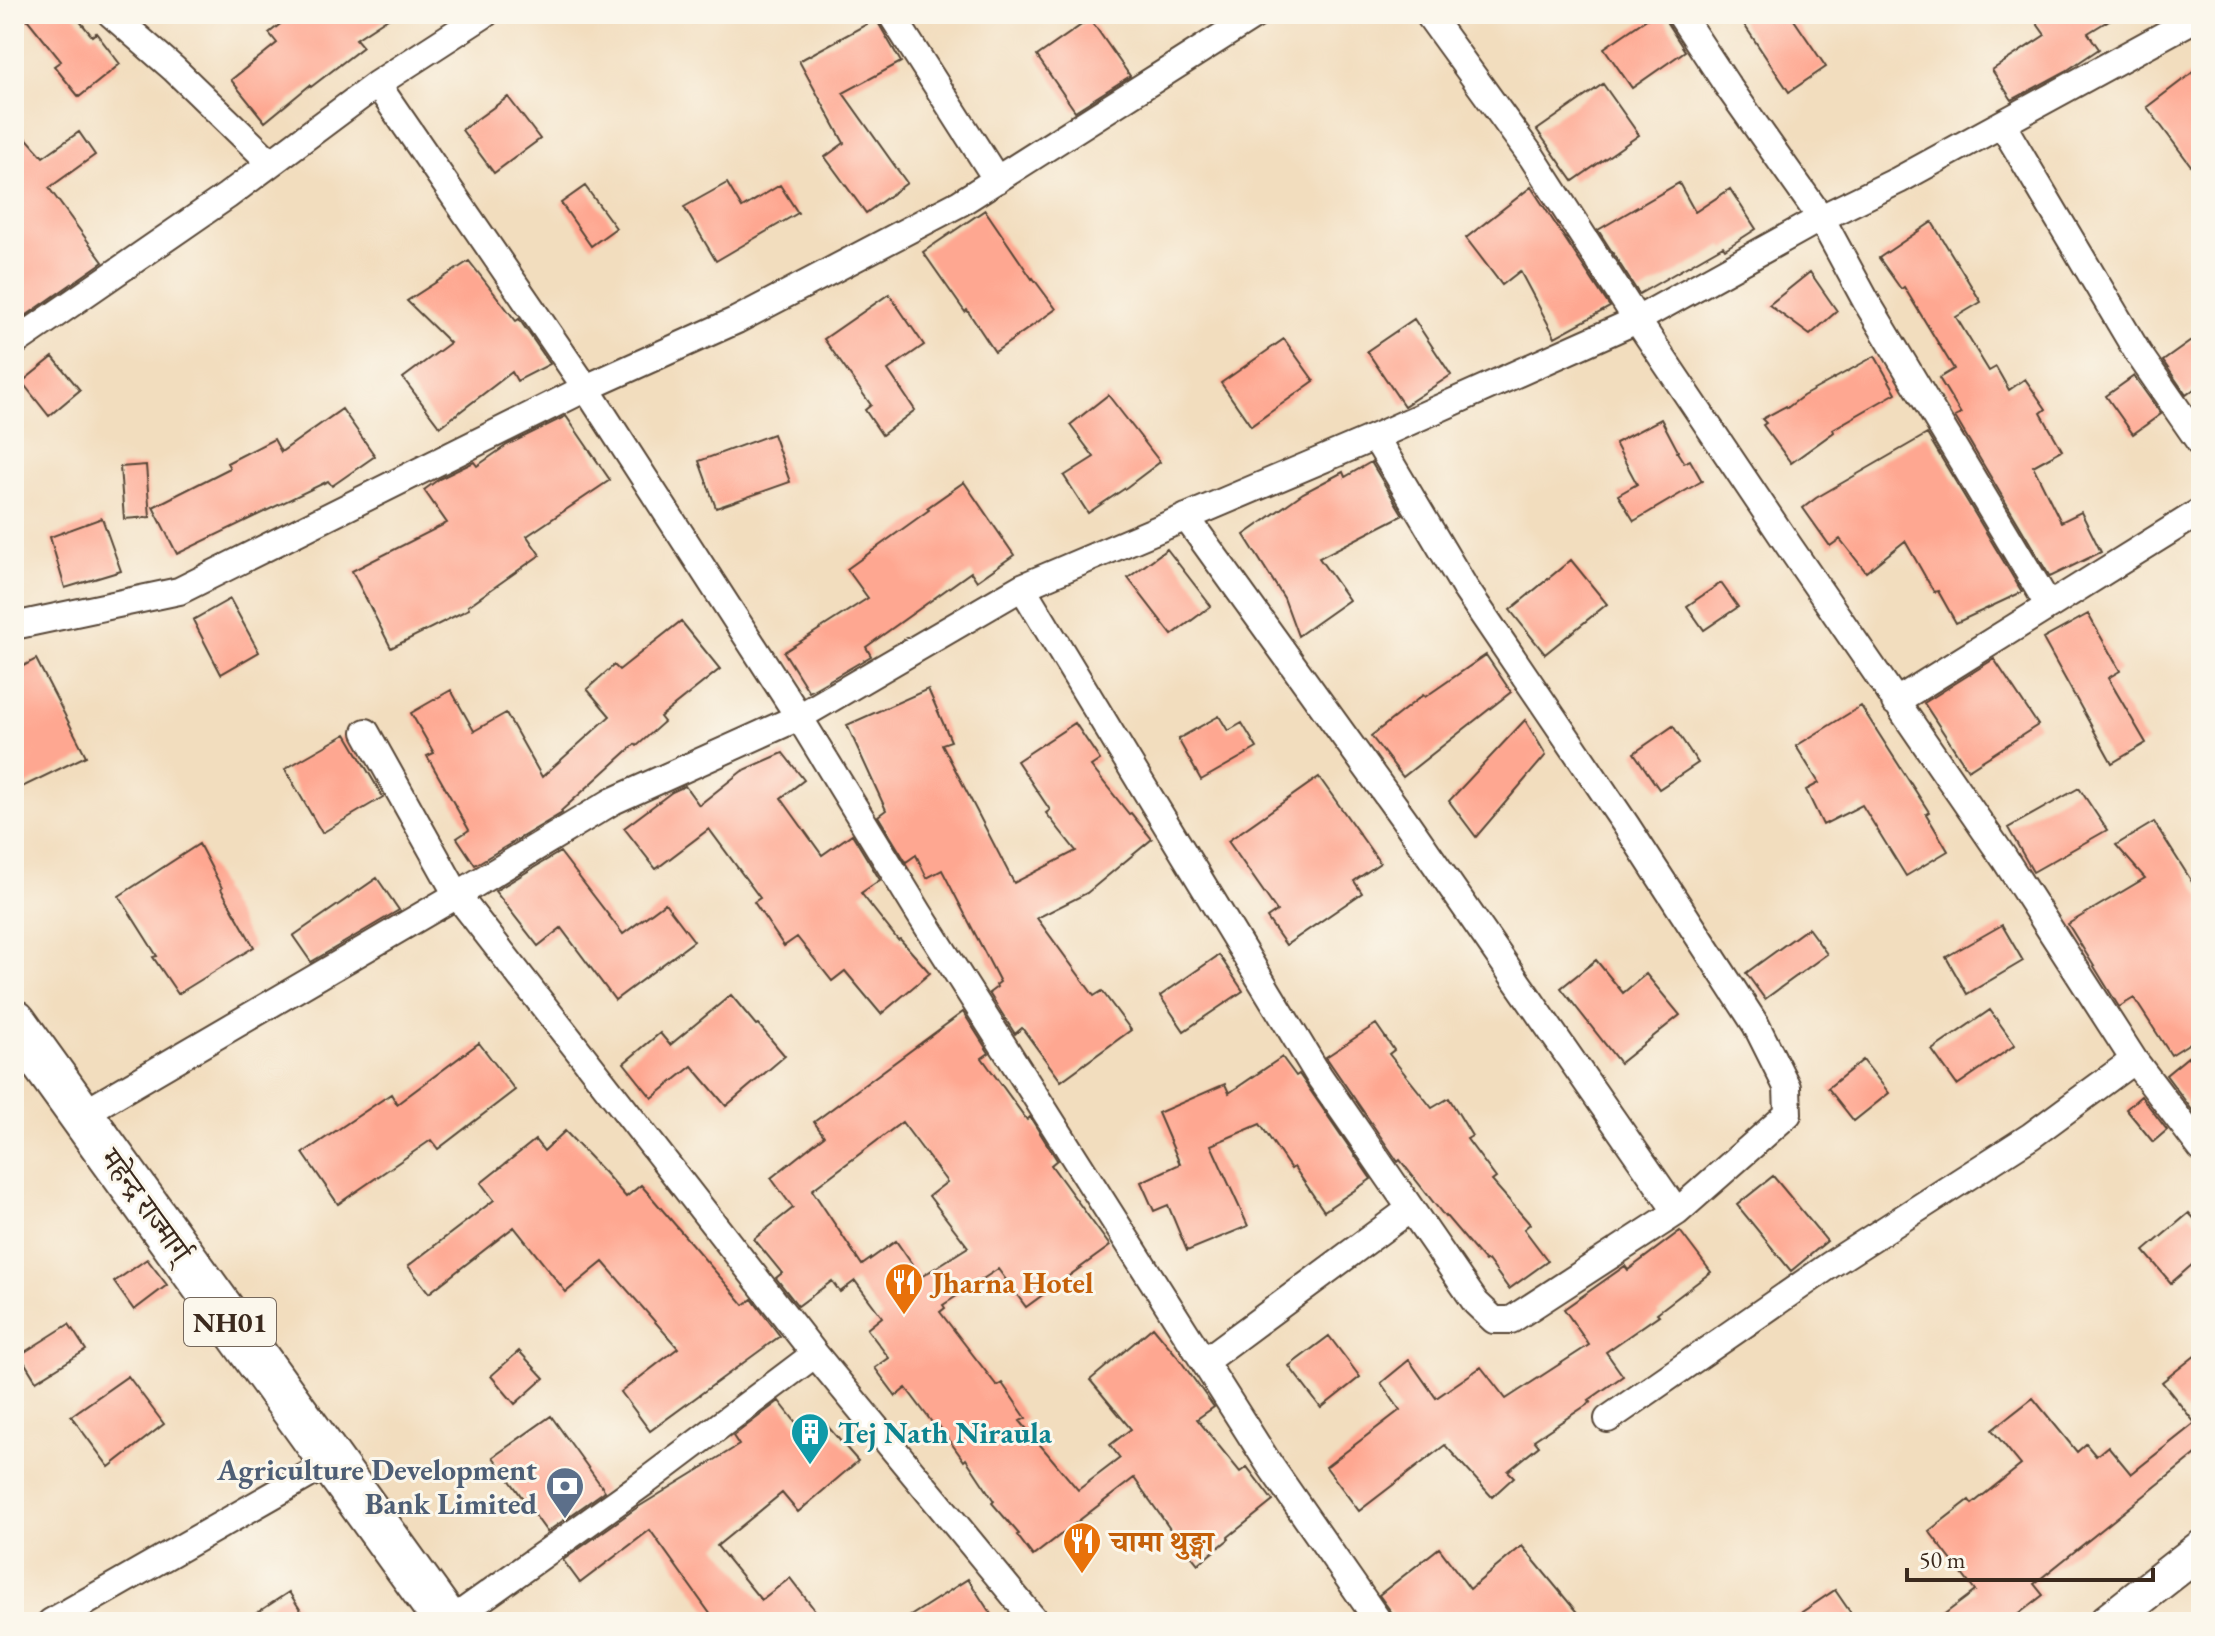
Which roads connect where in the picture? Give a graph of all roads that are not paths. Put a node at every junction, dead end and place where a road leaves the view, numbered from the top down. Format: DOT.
graph roads {
  1 [pos="111,14"];
  2 [pos="485,14"];
  3 [pos="891,14"];
  4 [pos="1257,14"];
  5 [pos="1428,14"];
  6 [pos="1680,14"];
  7 [pos="2201,15"];
  8 [pos="377,84"];
  9 [pos="2002,124"];
  10 [pos="271,163"];
  11 [pos="997,180"];
  12 [pos="1821,218"];
  13 [pos="1637,320"];
  14 [pos="14,343"];
  15 [pos="586,388"];
  16 [pos="1375,437"];
  17 [pos="2201,444"];
  18 [pos="2201,511"];
  19 [pos="1186,517"];
  20 [pos="1022,587"];
  21 [pos="2049,606"];
  22 [pos="14,626"];
  23 [pos="1895,702"];
  24 [pos="799,717"];
  25 [pos="366,732"];
  26 [pos="457,895"];
  27 [pos="18,1037"];
  28 [pos="2134,1060"];
  29 [pos="81,1115"];
  30 [pos="2201,1148"];
  31 [pos="1410,1209"];
  32 [pos="1677,1212"];
  33 [pos="815,1354"];
  34 [pos="1205,1361"];
  35 [pos="1608,1419"];
  36 [pos="331,1462"];
  37 [pos="2201,1549"];
  38 [pos="51,1622"];
  39 [pos="448,1622"];
  40 [pos="1036,1622"];
  41 [pos="1379,1622"];
  42 [pos="2108,1622"];
  1 -- 10 [label="street"];
  2 -- 8 [label="street"];
  3 -- 11 [label="street"];
  4 -- 11 [label="street"];
  5 -- 13 [label="street"];
  6 -- 12 [label="street"];
  7 -- 9 [label="street"];
  8 -- 10 [label="street"];
  8 -- 15 [label="street"];
  9 -- 12 [label="street"];
  9 -- 17 [label="street"];
  10 -- 14 [label="street"];
  11 -- 15 [label="street"];
  12 -- 13 [label="street"];
  12 -- 21 [label="street"];
  13 -- 16 [label="street"];
  13 -- 23 [label="street"];
  15 -- 22 [label="street"];
  15 -- 24 [label="street"];
  16 -- 19 [label="street"];
  16 -- 32 [label="street"];
  18 -- 21 [label="street"];
  19 -- 20 [label="street"];
  19 -- 32 [label="street"];
  20 -- 24 [label="street"];
  20 -- 31 [label="street"];
  21 -- 23 [label="street"];
  23 -- 28 [label="street"];
  24 -- 26 [label="street"];
  24 -- 34 [label="street"];
  25 -- 26 [label="street"];
  26 -- 29 [label="street"];
  26 -- 33 [label="street"];
  27 -- 29 [label="highway, महेन्द्र राज्मार्ग् / NH01"];
  28 -- 30 [label="street"];
  28 -- 35 [label="street"];
  29 -- 36 [label="highway, महेन्द्र राज्मार्ग् / NH01"];
  31 -- 32 [label="street"];
  31 -- 34 [label="street"];
  33 -- 39 [label="street"];
  33 -- 40 [label="street"];
  34 -- 41 [label="street"];
  36 -- 38 [label="street"];
  36 -- 39 [label="highway, महेन्द्र राज्मार्ग् / NH01"];
  37 -- 42 [label="main road"];
}
